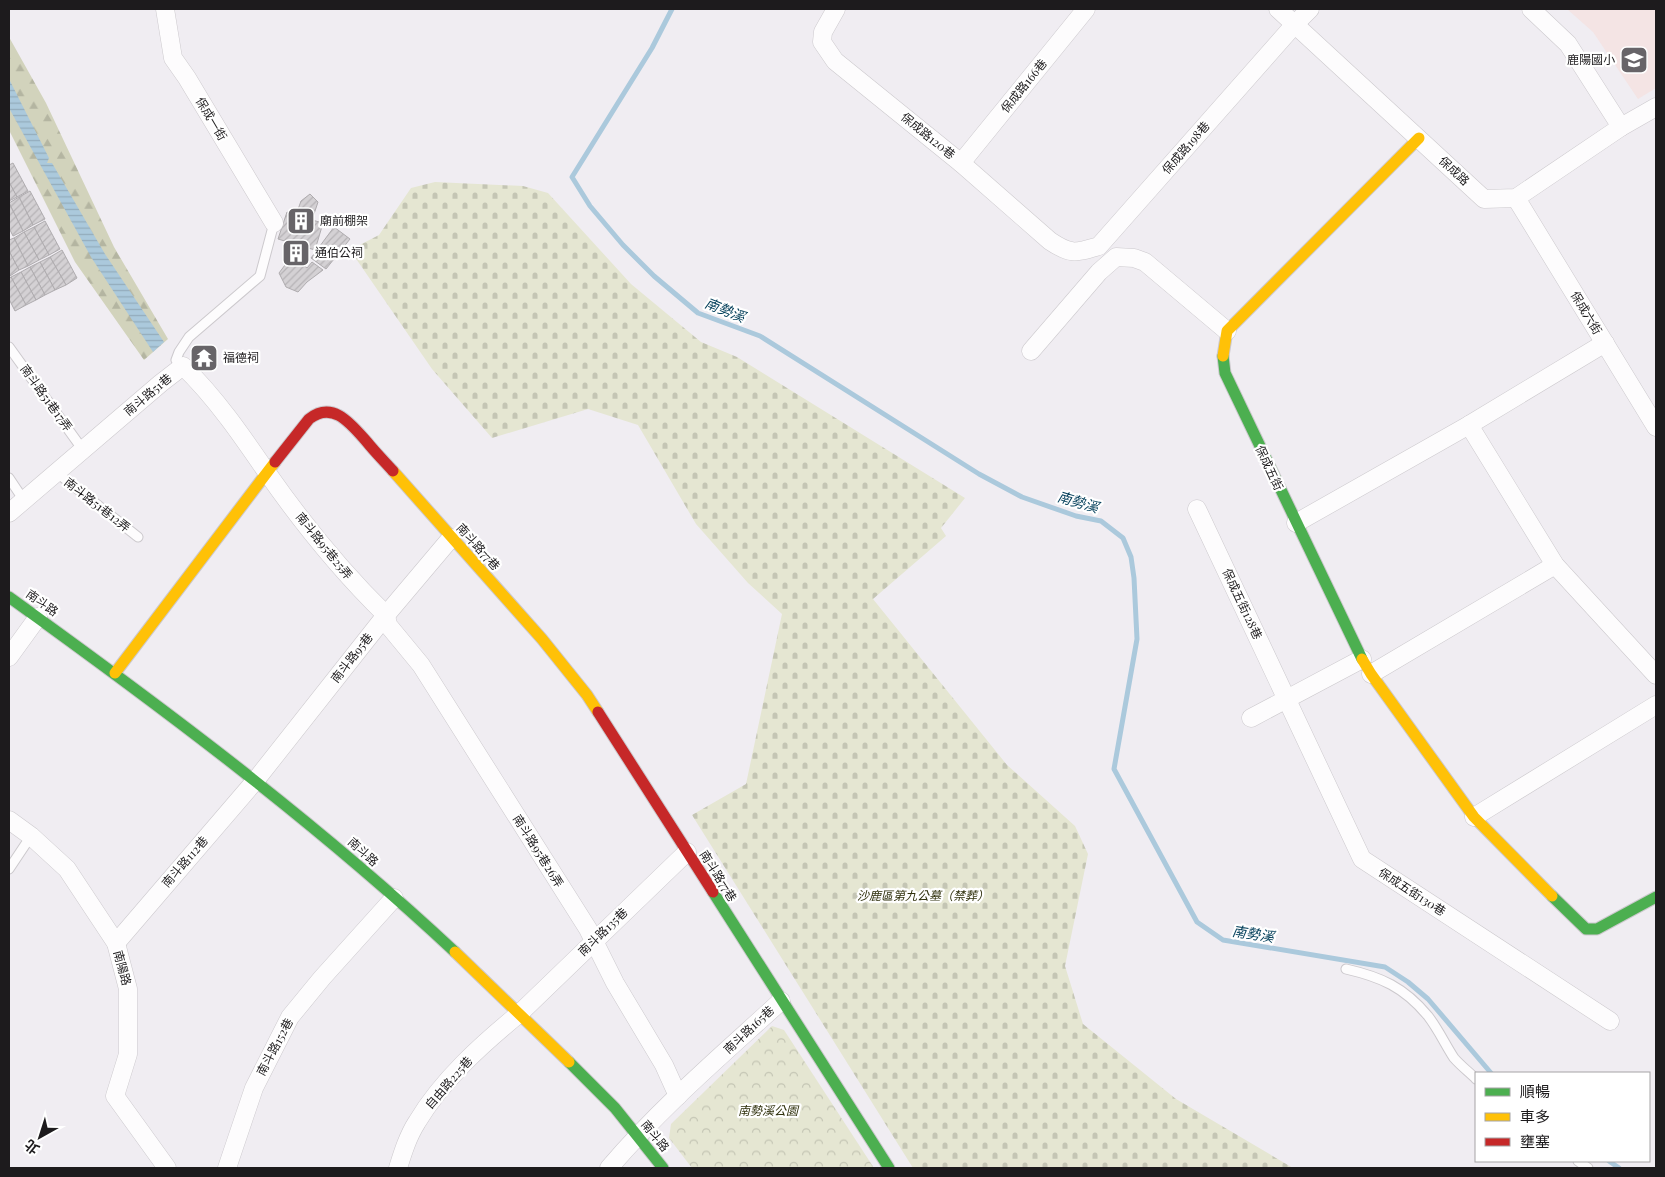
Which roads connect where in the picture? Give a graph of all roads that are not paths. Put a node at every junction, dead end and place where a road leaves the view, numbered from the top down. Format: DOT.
graph roads {
  1 [pos="166,9"];
  2 [pos="836,9"];
  3 [pos="1086,9"];
  4 [pos="1278,9"];
  5 [pos="1310,9"];
  6 [pos="1531,9"];
  7 [pos="1295,24"];
  8 [pos="1656,107"];
  9 [pos="1621,127"];
  10 [pos="1419,138"];
  11 [pos="961,163"];
  12 [pos="1516,198"];
  13 [pos="274,222"];
  14 [pos="1065,251"];
  15 [pos="1227,332"];
  16 [pos="1605,343"];
  17 [pos="9,347"];
  18 [pos="1031,351"];
  19 [pos="183,366"];
  20 [pos="1469,425"];
  21 [pos="1656,427"];
  22 [pos="83,450"];
  23 [pos="56,472"];
  24 [pos="268,473"];
  25 [pos="9,478"];
  26 [pos="23,499"];
  27 [pos="1197,509"];
  28 [pos="9,513"];
  29 [pos="1296,523"];
  30 [pos="138,537"];
  31 [pos="451,538"];
  32 [pos="1555,565"];
  33 [pos="9,597"];
  34 [pos="386,615"];
  35 [pos="38,616"];
  36 [pos="9,657"];
  37 [pos="1362,659"];
  38 [pos="115,672"];
  39 [pos="1371,674"];
  40 [pos="1656,675"];
  41 [pos="1287,700"];
  42 [pos="1656,704"];
  43 [pos="1252,718"];
  44 [pos="255,781"];
  45 [pos="1474,817"];
  46 [pos="9,820"];
  47 [pos="31,836"];
  48 [pos="687,852"];
  49 [pos="9,869"];
  50 [pos="394,898"];
  51 [pos="1656,898"];
  52 [pos="594,941"];
  53 [pos="116,943"];
  54 [pos="1346,969"];
  55 [pos="781,1001"];
  56 [pos="520,1013"];
  57 [pos="1610,1021"];
  58 [pos="1475,1078"];
  59 [pos="678,1096"];
  60 [pos="638,1136"];
  61 [pos="166,1168"];
  62 [pos="227,1168"];
  63 [pos="398,1168"];
  64 [pos="609,1168"];
  65 [pos="663,1168"];
  66 [pos="889,1168"];
  1 -- 13 [label="street, 保成一街"];
  2 -- 11 [label="street, 保成路120巷"];
  3 -- 11 [label="street, 保成路166巷"];
  4 -- 7 [label="street, 保成路"];
  5 -- 7 [label="street, 保成路198巷"];
  6 -- 9 [label="street"];
  7 -- 10 [label="street, 保成路"];
  7 -- 14 [label="street, 保成路198巷"];
  8 -- 9 [label="street"];
  9 -- 12 [label="street"];
  10 -- 12 [label="street, 保成路"];
  10 -- 15 [label="street"];
  11 -- 14 [label="street, 保成路120巷"];
  12 -- 16 [label="street, 保成六街"];
  13 -- 19 [label="lane"];
  15 -- 18 [label="street"];
  15 -- 29 [label="street, 保成五街"];
  16 -- 20 [label="street"];
  16 -- 21 [label="street, 保成六街"];
  17 -- 22 [label="lane, 南斗路51巷17弄"];
  19 -- 22 [label="street, 南斗路51巷"];
  19 -- 24 [label="street, 南斗路51巷"];
  20 -- 29 [label="street"];
  20 -- 32 [label="street"];
  22 -- 23 [label="street, 南斗路51巷"];
  23 -- 26 [label="street, 南斗路51巷"];
  23 -- 30 [label="lane, 南斗路51巷12弄"];
  24 -- 31 [label="street, 南斗路77巷"];
  24 -- 34 [label="street, 南斗路95巷25弄"];
  24 -- 38 [label="street, 南斗路77巷"];
  25 -- 26 [label="lane"];
  26 -- 28 [label="street, 南斗路51巷"];
  27 -- 41 [label="street, 保成五街128巷"];
  29 -- 37 [label="street, 保成五街"];
  31 -- 34 [label="street, 南斗路95巷"];
  31 -- 48 [label="street, 南斗路77巷"];
  32 -- 39 [label="street"];
  32 -- 40 [label="street"];
  33 -- 35 [label="street, 南斗路"];
  34 -- 44 [label="street, 南斗路95巷"];
  34 -- 52 [label="street, 南斗路95巷26弄"];
  35 -- 36 [label="street"];
  35 -- 38 [label="street, 南斗路"];
  37 -- 39 [label="street, 保成五街"];
  37 -- 41 [label="street"];
  38 -- 44 [label="street, 南斗路"];
  39 -- 45 [label="street, 保成五街"];
  41 -- 43 [label="street"];
  41 -- 57 [label="street, 保成五街130巷"];
  42 -- 45 [label="street"];
  44 -- 50 [label="street, 南斗路"];
  44 -- 53 [label="street, 南斗路112巷"];
  45 -- 51 [label="street, 保成五街"];
  46 -- 47 [label="street, 南陽路"];
  47 -- 49 [label="lane"];
  47 -- 53 [label="street, 南陽路"];
  48 -- 52 [label="street, 南斗路135巷"];
  48 -- 55 [label="street, 南斗路77巷"];
  50 -- 56 [label="street, 南斗路"];
  50 -- 62 [label="street, 南斗路152巷"];
  52 -- 56 [label="street, 南斗路135巷"];
  52 -- 59 [label="street, 南斗路95巷26弄"];
  53 -- 61 [label="street, 南陽路"];
  54 -- 58 [label="lane"];
  55 -- 59 [label="street, 南斗路165巷"];
  55 -- 66 [label="street, 南斗路165巷"];
  56 -- 60 [label="street, 南斗路"];
  56 -- 63 [label="street, 自由路225巷"];
  59 -- 60 [label="street, 南斗路165巷"];
  60 -- 64 [label="street, 南斗路165巷"];
  60 -- 65 [label="street, 南斗路"];
}
